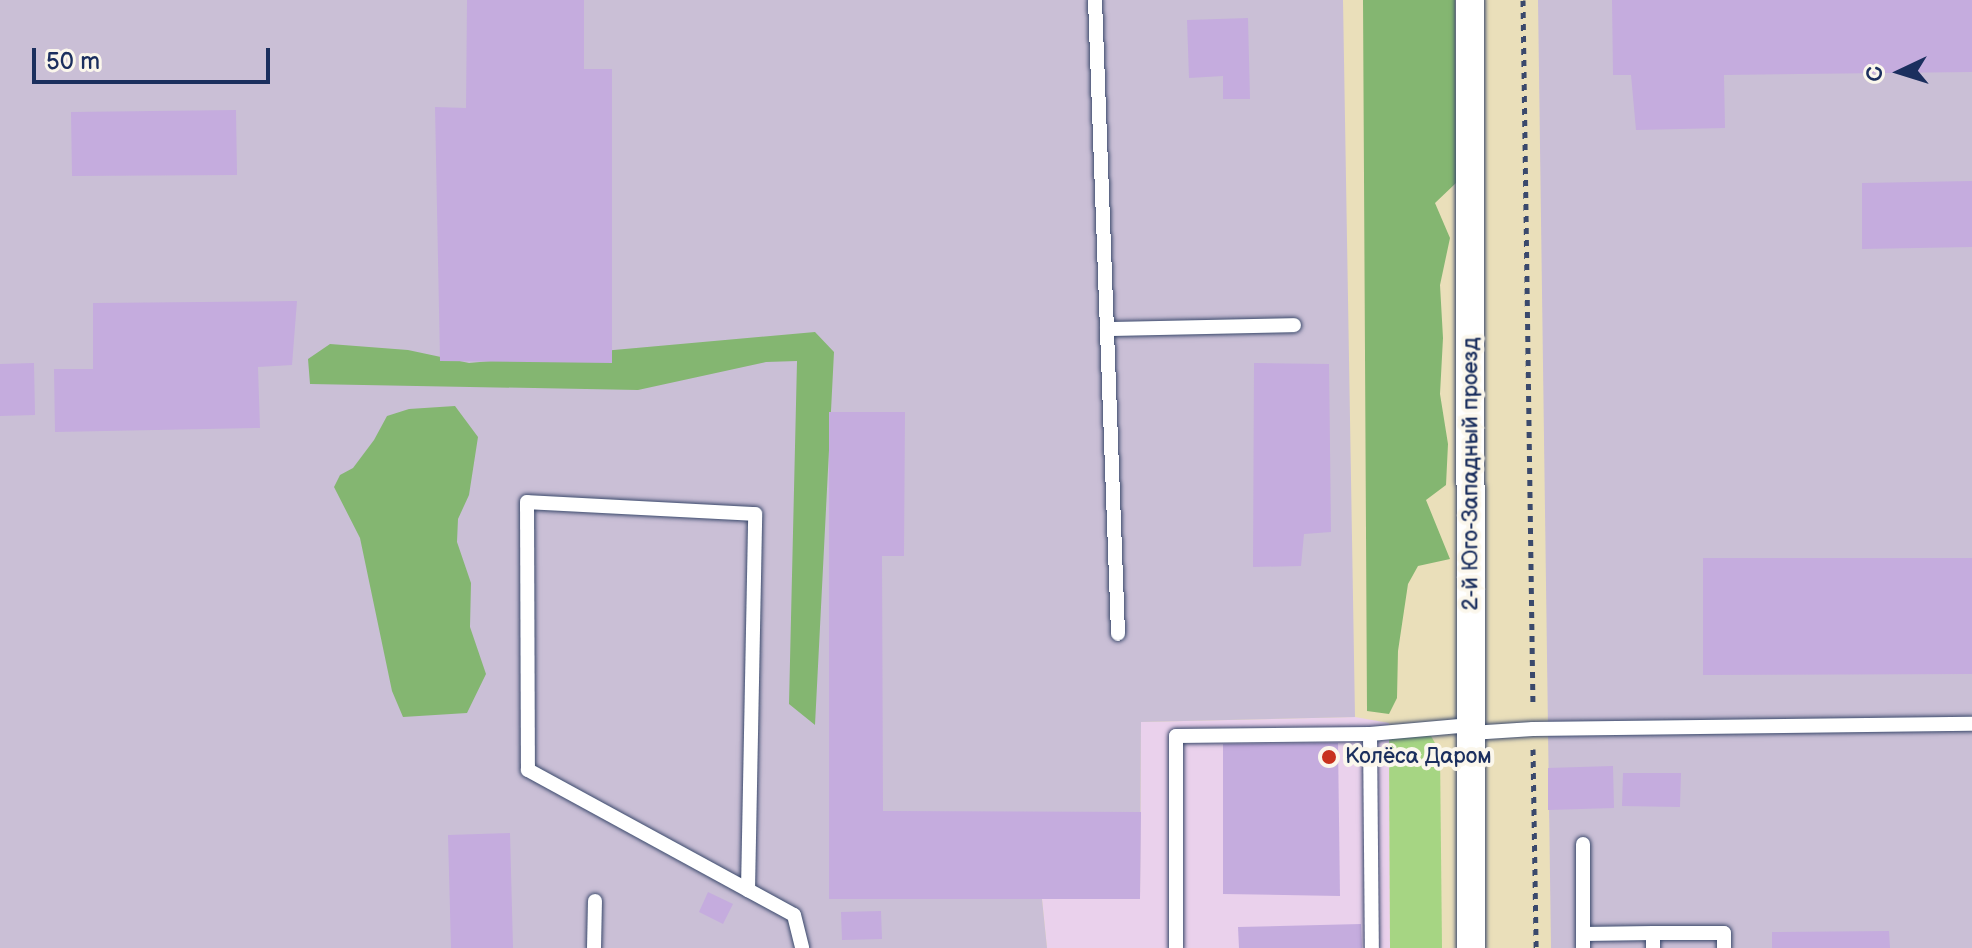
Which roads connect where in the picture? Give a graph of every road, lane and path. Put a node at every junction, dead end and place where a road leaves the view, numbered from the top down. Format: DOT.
graph roads {
  1 [pos="1095,0"];
  2 [pos="1470,0"];
  3 [pos="1523,0"];
  4 [pos="1294,325"];
  5 [pos="1107,329"];
  6 [pos="1118,634"];
  7 [pos="1972,724"];
  8 [pos="1471,729"];
  9 [pos="1533,729"];
  10 [pos="1370,734"];
  11 [pos="1583,844"];
  12 [pos="748,890"];
  13 [pos="595,901"];
  14 [pos="1583,941"];
  15 [pos="1653,941"];
  16 [pos="594,948"];
  17 [pos="802,948"];
  18 [pos="1176,948"];
  19 [pos="1372,948"];
  20 [pos="1471,948"];
  21 [pos="1536,948"];
  22 [pos="1724,948"];
  1 -- 5 [label="lane"];
  2 -- 8 [label="street, 2-й Юго-Западный проезд"];
  3 -- 9 [label="path"];
  4 -- 5 [label="lane"];
  5 -- 6 [label="lane"];
  7 -- 9 [label="lane"];
  8 -- 9 [label="lane"];
  8 -- 10 [label="lane"];
  8 -- 20 [label="street, 2-й Юго-Западный проезд"];
  9 -- 21 [label="path"];
  10 -- 18 [label="lane"];
  10 -- 19 [label="lane"];
  11 -- 14 [label="lane"];
  12 -- 12 [label="lane"];
  12 -- 17 [label="lane"];
  13 -- 16 [label="lane"];
  14 -- 15 [label="lane"];
  15 -- 22 [label="lane"];
}
